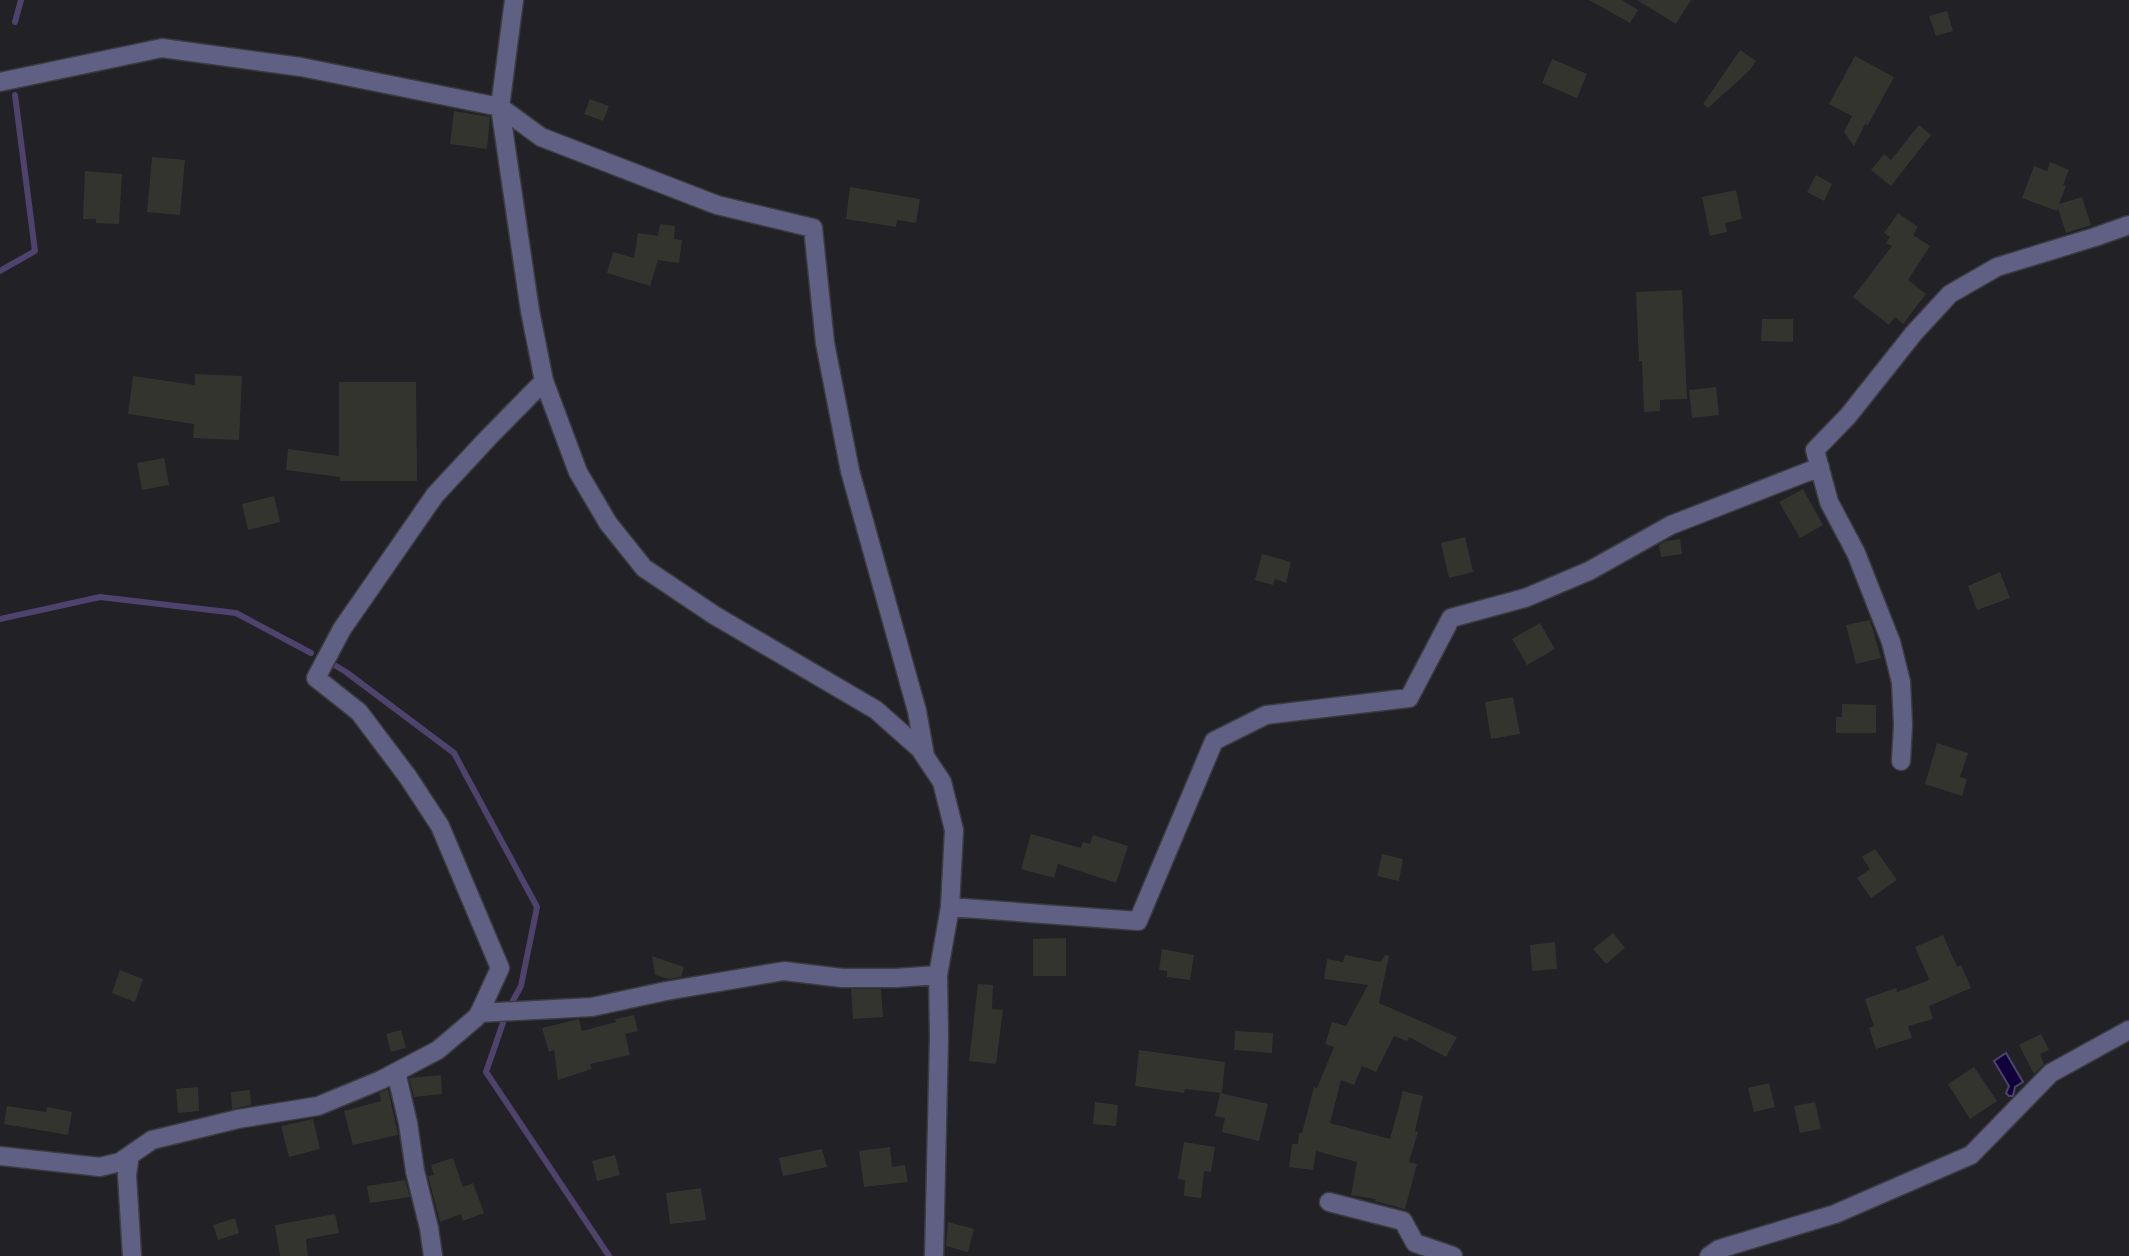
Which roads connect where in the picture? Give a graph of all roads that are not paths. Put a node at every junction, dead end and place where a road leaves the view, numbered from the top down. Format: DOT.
graph roads {
  1 [pos="514,0"];
  2 [pos="0,82"];
  3 [pos="500,107"];
  4 [pos="2129,225"];
  5 [pos="544,381"];
  6 [pos="1820,467"];
  7 [pos="925,757"];
  8 [pos="1901,761"];
  9 [pos="950,907"];
  10 [pos="938,975"];
  11 [pos="480,1013"];
  12 [pos="2129,1030"];
  13 [pos="396,1072"];
  14 [pos="130,1155"];
  15 [pos="0,1156"];
  16 [pos="1329,1202"];
  17 [pos="132,1256"];
  18 [pos="433,1256"];
  19 [pos="934,1256"];
  20 [pos="1453,1256"];
  21 [pos="1709,1256"];
  1 -- 3 [label="street"];
  2 -- 3 [label="street"];
  3 -- 5 [label="street"];
  3 -- 7 [label="street"];
  4 -- 6 [label="street"];
  5 -- 7 [label="street"];
  5 -- 11 [label="street"];
  6 -- 8 [label="street"];
  6 -- 9 [label="street"];
  7 -- 9 [label="street"];
  9 -- 10 [label="street"];
  10 -- 11 [label="street"];
  10 -- 19 [label="street"];
  11 -- 13 [label="street"];
  12 -- 21 [label="street"];
  13 -- 14 [label="street"];
  13 -- 18 [label="street"];
  14 -- 15 [label="street"];
  14 -- 17 [label="street"];
  16 -- 20 [label="street"];
}
